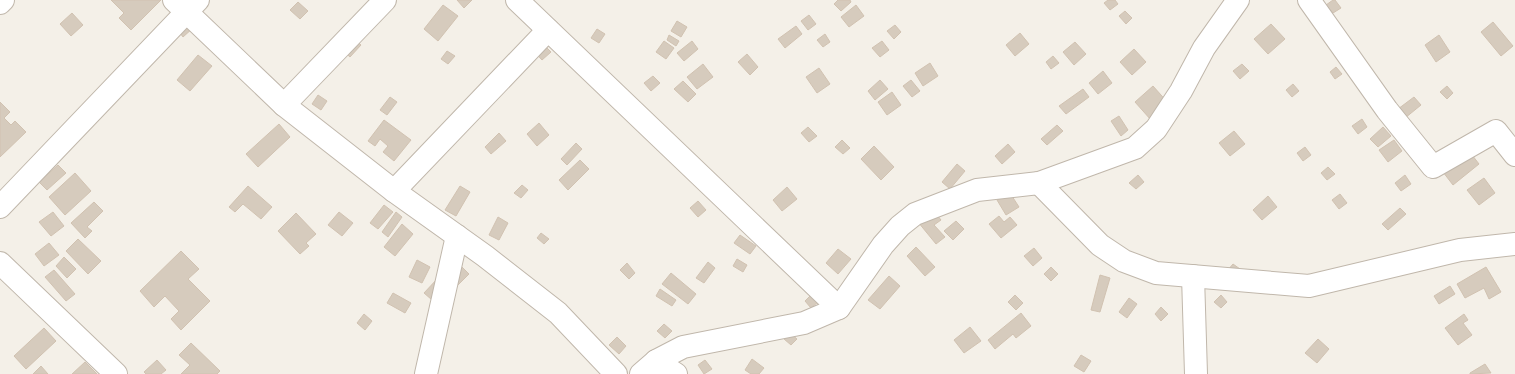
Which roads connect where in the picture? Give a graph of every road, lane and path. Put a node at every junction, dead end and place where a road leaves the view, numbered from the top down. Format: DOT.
graph roads {
  1 [pos="3,0"];
  2 [pos="385,0"];
  3 [pos="517,0"];
  4 [pos="1238,0"];
  5 [pos="1309,0"];
  6 [pos="0,3"];
  7 [pos="187,4"];
  8 [pos="548,30"];
  9 [pos="284,105"];
  10 [pos="1515,155"];
  11 [pos="1039,182"];
  12 [pos="394,191"];
  13 [pos="0,207"];
  14 [pos="457,236"];
  15 [pos="1515,244"];
  16 [pos="0,263"];
  17 [pos="1193,276"];
  18 [pos="839,308"];
  19 [pos="649,368"];
  20 [pos="116,374"];
  21 [pos="426,374"];
  22 [pos="616,374"];
  23 [pos="676,374"];
  24 [pos="1196,374"];
  1 -- 6 [label="street"];
  2 -- 9 [label="street"];
  3 -- 8 [label="street"];
  4 -- 11 [label="street"];
  5 -- 10 [label="street"];
  7 -- 9 [label="street"];
  7 -- 13 [label="street"];
  8 -- 12 [label="street"];
  8 -- 18 [label="street"];
  9 -- 12 [label="street"];
  11 -- 17 [label="street"];
  11 -- 18 [label="street"];
  12 -- 14 [label="street"];
  14 -- 21 [label="street"];
  14 -- 22 [label="street"];
  15 -- 17 [label="street"];
  16 -- 20 [label="street"];
  17 -- 24 [label="street"];
  18 -- 19 [label="street"];
  19 -- 23 [label="street"];
}
